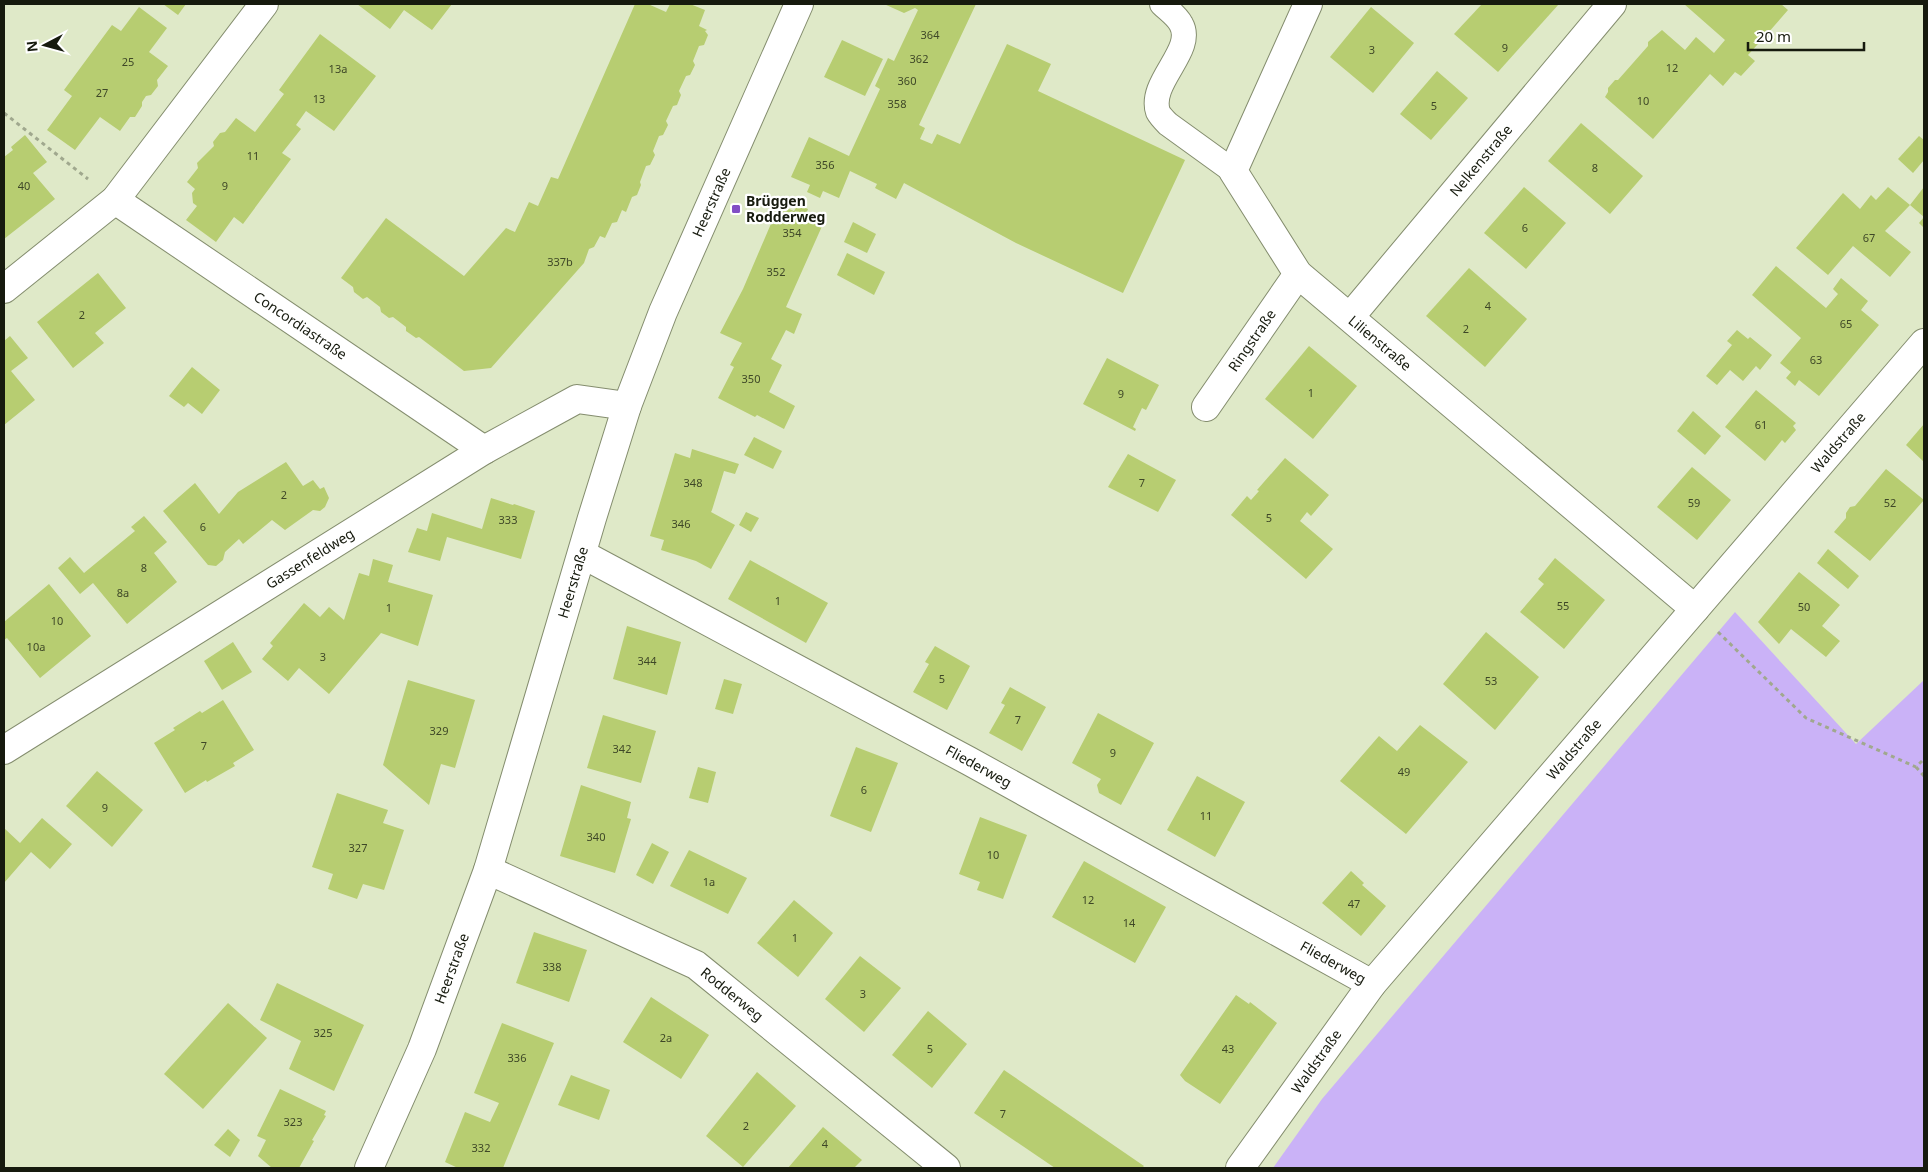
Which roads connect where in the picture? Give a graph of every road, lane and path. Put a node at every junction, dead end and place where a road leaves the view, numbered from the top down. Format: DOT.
graph roads {
  1 [pos="264,4"];
  2 [pos="799,4"];
  3 [pos="1162,4"];
  4 [pos="1308,4"];
  5 [pos="1612,4"];
  6 [pos="4,113"];
  7 [pos="1233,171"];
  8 [pos="115,200"];
  9 [pos="1298,274"];
  10 [pos="4,289"];
  11 [pos="1350,317"];
  12 [pos="1924,343"];
  13 [pos="627,406"];
  14 [pos="1206,407"];
  15 [pos="484,450"];
  16 [pos="582,554"];
  17 [pos="1695,609"];
  18 [pos="4,750"];
  19 [pos="1924,759"];
  20 [pos="1916,768"];
  21 [pos="1924,776"];
  22 [pos="488,870"];
  23 [pos="1372,984"];
  24 [pos="369,1168"];
  25 [pos="946,1168"];
  26 [pos="1240,1168"];
  1 -- 8 [label="street"];
  2 -- 13 [label="street, Heerstraße"];
  3 -- 7 [label="lane"];
  4 -- 7 [label="street"];
  5 -- 11 [label="street, Nelkenstraße"];
  6 -- 8 [label="path"];
  7 -- 9 [label="street, Lilienstraße"];
  8 -- 10 [label="street"];
  8 -- 15 [label="street, Concordiastraße"];
  9 -- 11 [label="street, Lilienstraße"];
  9 -- 14 [label="street, Ringstraße"];
  11 -- 17 [label="street, Lilienstraße"];
  12 -- 17 [label="street, Waldstraße"];
  13 -- 15 [label="street, Gassenfeldweg"];
  13 -- 16 [label="street, Heerstraße"];
  15 -- 18 [label="street, Gassenfeldweg"];
  16 -- 22 [label="street, Heerstraße"];
  16 -- 23 [label="street, Fliederweg"];
  17 -- 20 [label="path"];
  17 -- 23 [label="street, Waldstraße"];
  19 -- 20 [label="path"];
  20 -- 21 [label="path"];
  22 -- 24 [label="street, Heerstraße"];
  22 -- 25 [label="street, Rodderweg"];
  23 -- 26 [label="street, Waldstraße"];
}
